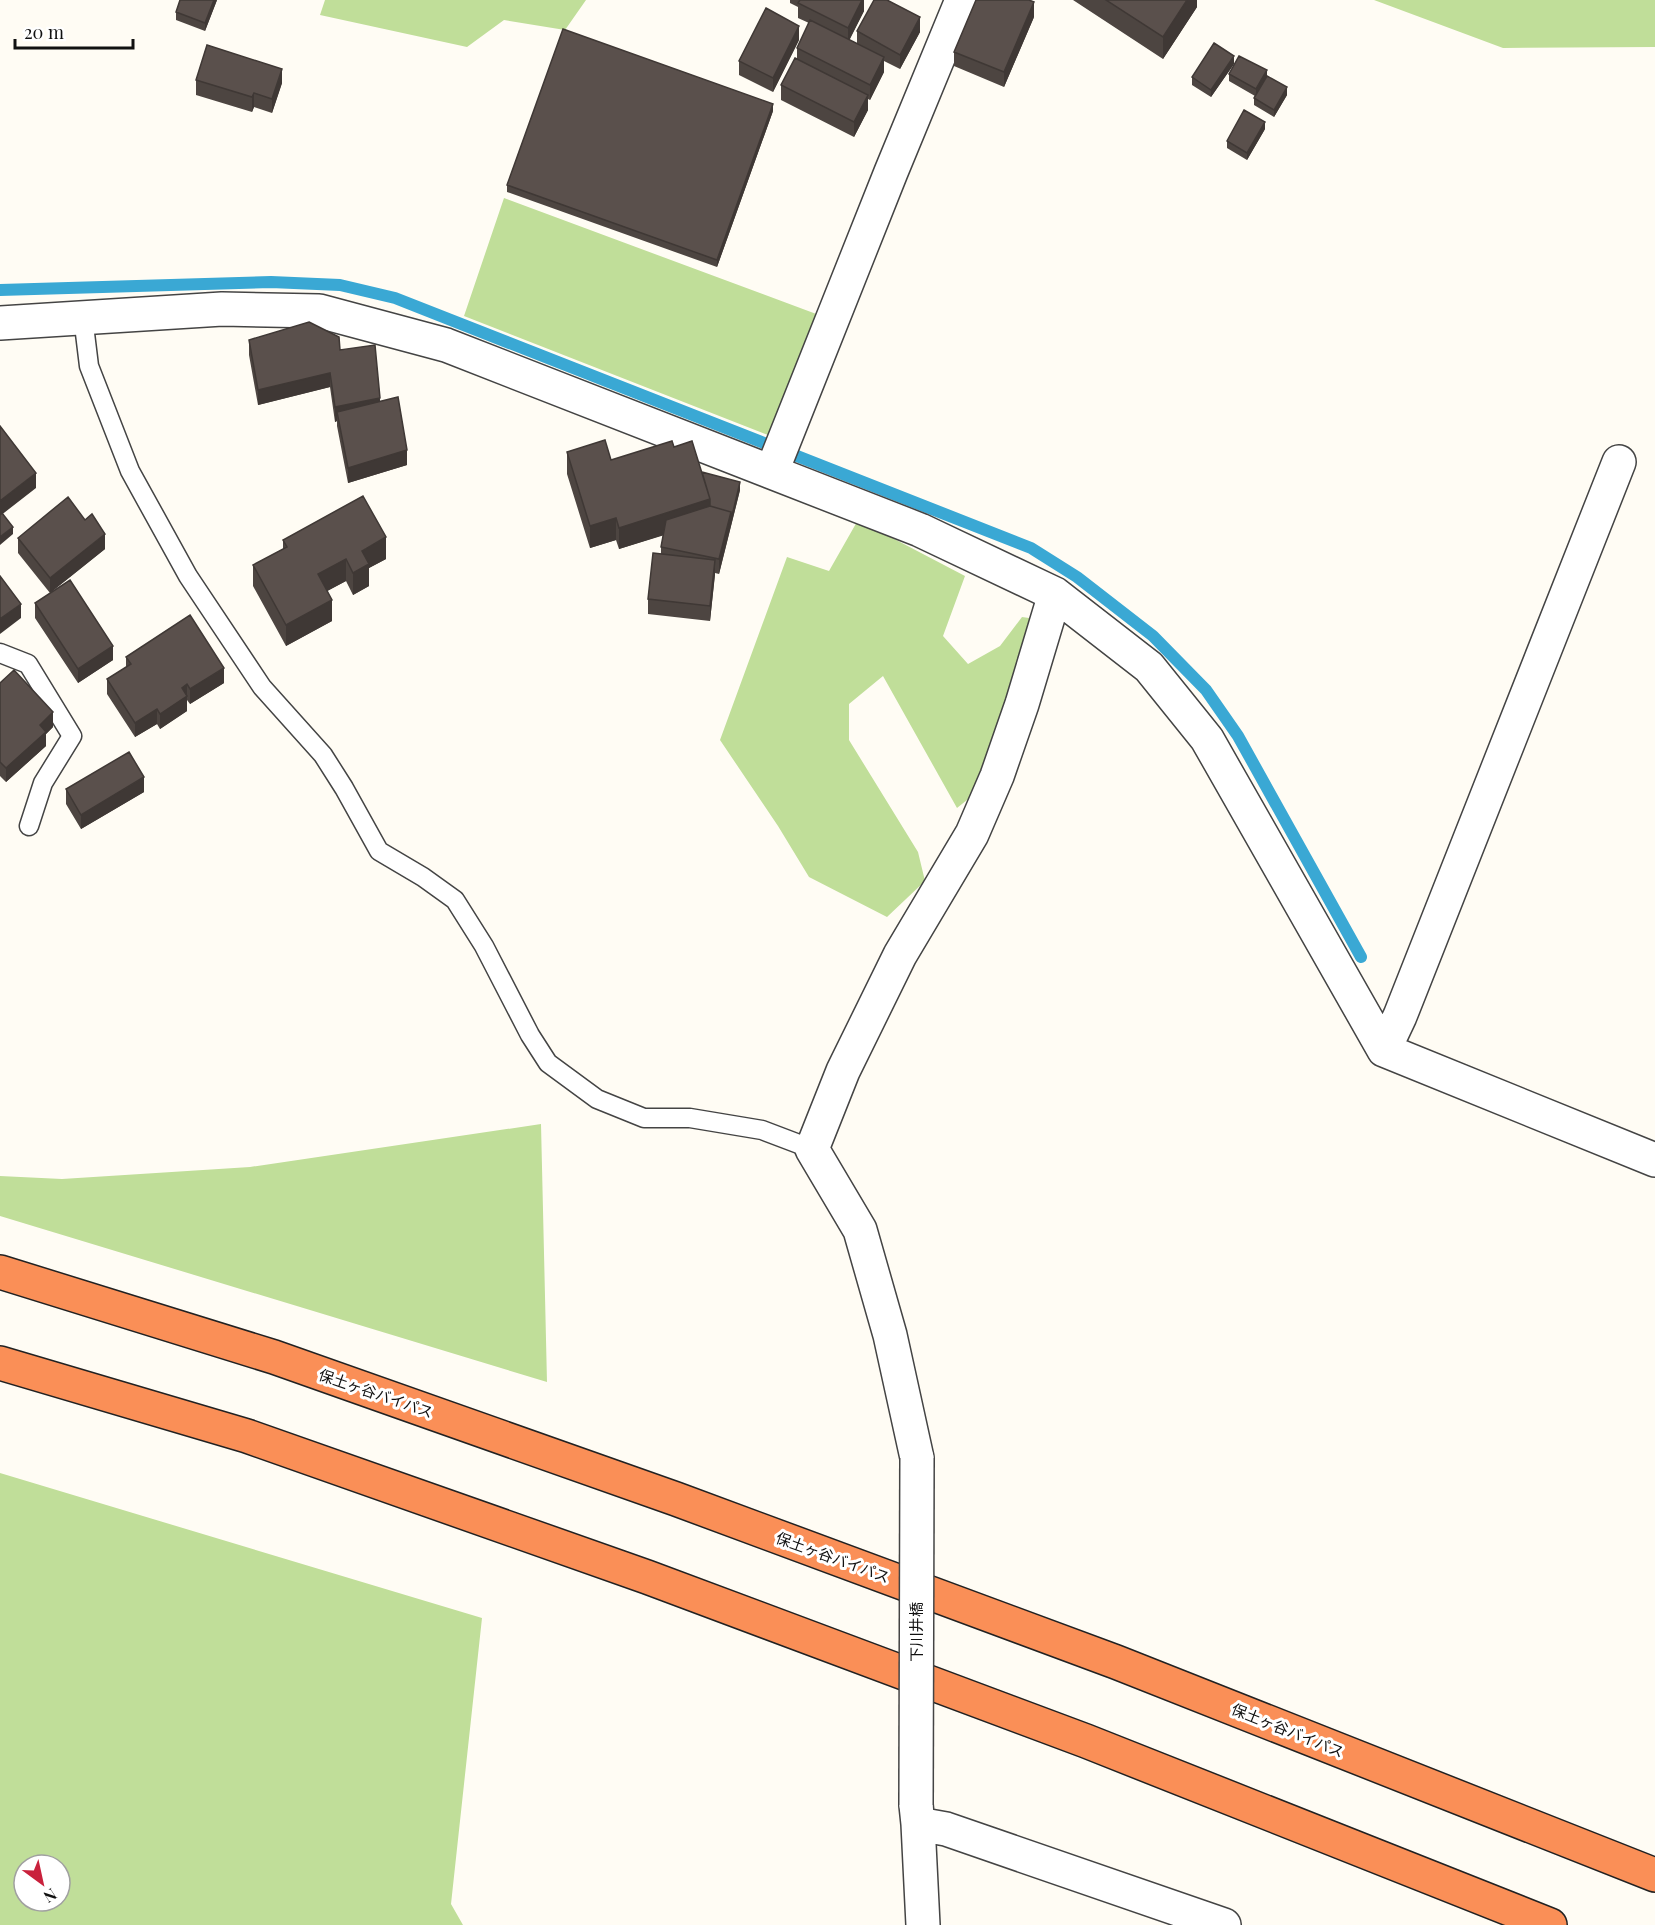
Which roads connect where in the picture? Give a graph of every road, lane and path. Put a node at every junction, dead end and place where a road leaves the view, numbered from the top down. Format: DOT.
graph roads {
  1 [pos="962,0"];
  2 [pos="83,317"];
  3 [pos="0,323"];
  4 [pos="1619,462"];
  5 [pos="772,471"];
  6 [pos="1055,594"];
  7 [pos="0,653"];
  8 [pos="29,826"];
  9 [pos="1384,1050"];
  10 [pos="812,1149"];
  11 [pos="1655,1160"];
  12 [pos="0,1272"];
  13 [pos="0,1362"];
  14 [pos="917,1814"];
  15 [pos="1655,1875"];
  16 [pos="923,1925"];
  17 [pos="1224,1925"];
  18 [pos="1550,1925"];
  1 -- 5 [label="street"];
  2 -- 3 [label="street"];
  2 -- 5 [label="street"];
  2 -- 10 [label="lane"];
  4 -- 9 [label="street"];
  5 -- 6 [label="street"];
  6 -- 9 [label="street"];
  6 -- 10 [label="street"];
  7 -- 8 [label="lane"];
  9 -- 11 [label="street"];
  10 -- 14 [label="street, 下川井橋, bridge"];
  12 -- 15 [label="highway, 保土ヶ谷バイパス"];
  13 -- 18 [label="highway"];
  14 -- 16 [label="street, 下川井橋"];
  14 -- 17 [label="street"];
}
